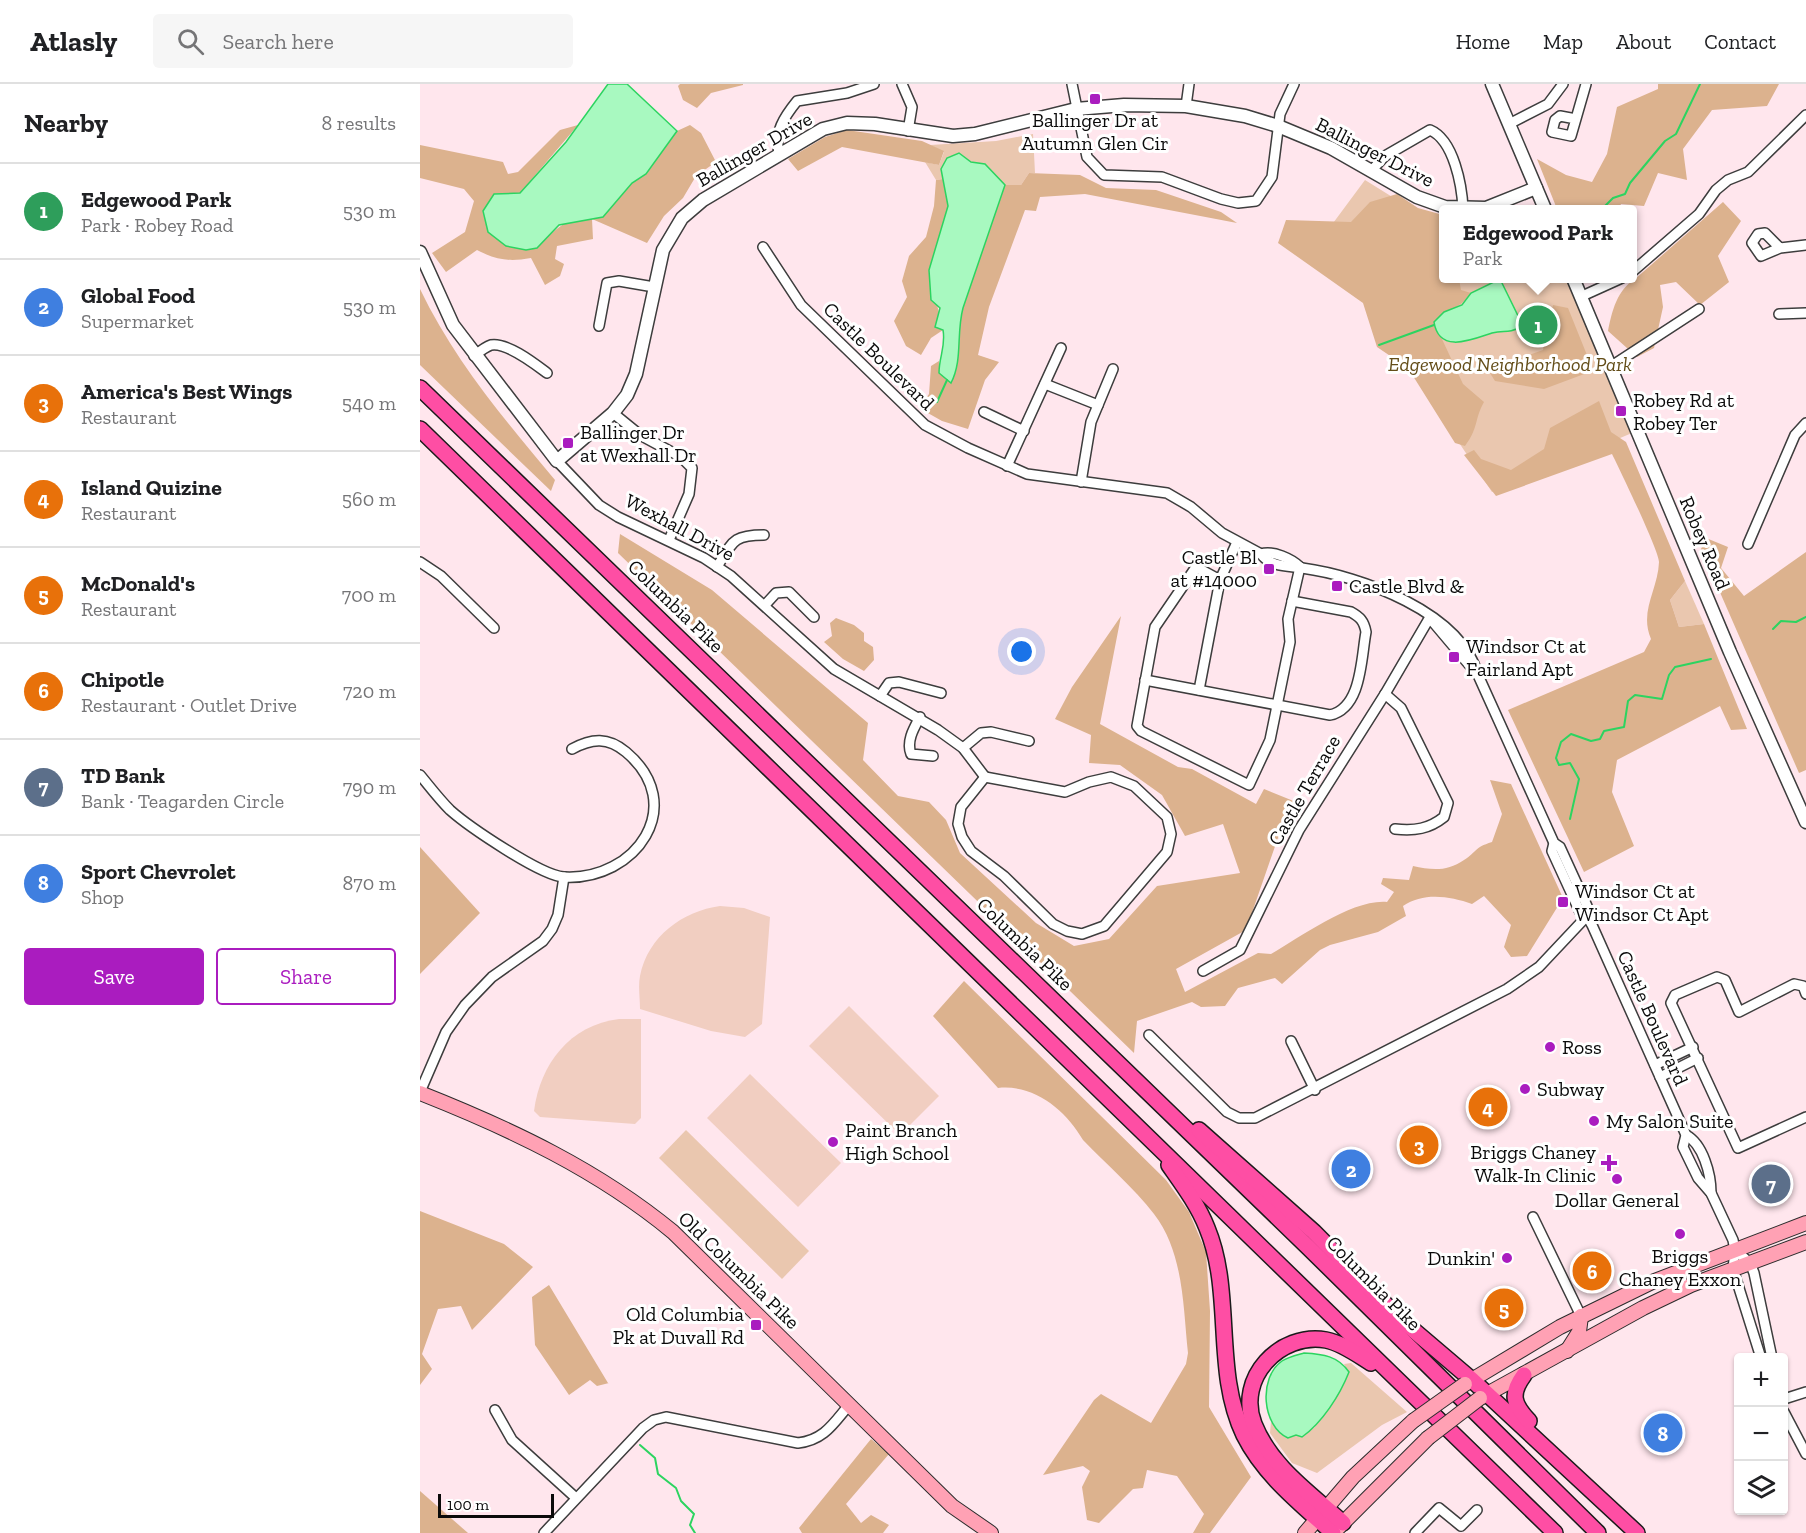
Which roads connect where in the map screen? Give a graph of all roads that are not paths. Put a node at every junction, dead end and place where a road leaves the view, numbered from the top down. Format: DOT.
graph roads {
  1 [pos="874,84"];
  2 [pos="902,84"];
  3 [pos="1072,84"];
  4 [pos="1189,84"];
  5 [pos="1294,84"];
  6 [pos="1492,84"];
  7 [pos="1563,84"];
  8 [pos="1586,84"];
  9 [pos="1186,106"];
  10 [pos="1076,109"];
  11 [pos="1806,116"];
  12 [pos="1576,118"];
  13 [pos="1509,124"];
  14 [pos="1278,126"];
  15 [pos="908,131"];
  16 [pos="779,153"];
  17 [pos="1372,170"];
  18 [pos="1536,188"];
  19 [pos="1444,205"];
  20 [pos="1463,205"];
  21 [pos="1494,205"];
  22 [pos="1543,205"];
  23 [pos="1806,244"];
  24 [pos="763,247"];
  25 [pos="1780,248"];
  26 [pos="420,252"];
  27 [pos="1637,268"];
  28 [pos="1575,283"];
  29 [pos="1613,283"];
  30 [pos="654,287"];
  31 [pos="1580,297"];
  32 [pos="1699,309"];
  33 [pos="1806,313"];
  34 [pos="1779,314"];
  35 [pos="599,326"];
  36 [pos="1061,348"];
  37 [pos="474,356"];
  38 [pos="1610,367"];
  39 [pos="1113,369"];
  40 [pos="547,373"];
  41 [pos="1045,384"];
  42 [pos="420,388"];
  43 [pos="1098,405"];
  44 [pos="984,412"];
  45 [pos="613,413"];
  46 [pos="1806,423"];
  47 [pos="420,429"];
  48 [pos="1024,431"];
  49 [pos="556,461"];
  50 [pos="1008,466"];
  51 [pos="1081,482"];
  52 [pos="764,535"];
  53 [pos="669,540"];
  54 [pos="1237,542"];
  55 [pos="1748,544"];
  56 [pos="420,562"];
  57 [pos="717,567"];
  58 [pos="1300,567"];
  59 [pos="1220,580"];
  60 [pos="1293,601"];
  61 [pos="765,605"];
  62 [pos="814,617"];
  63 [pos="1430,617"];
  64 [pos="494,628"];
  65 [pos="1144,680"];
  66 [pos="1199,690"];
  67 [pos="941,693"];
  68 [pos="1385,694"];
  69 [pos="880,696"];
  70 [pos="1277,704"];
  71 [pos="920,717"];
  72 [pos="1029,741"];
  73 [pos="963,748"];
  74 [pos="572,749"];
  75 [pos="933,756"];
  76 [pos="420,776"];
  77 [pos="985,777"];
  78 [pos="1806,822"];
  79 [pos="1395,829"];
  80 [pos="564,877"];
  81 [pos="1587,916"];
  82 [pos="1592,925"];
  83 [pos="1567,935"];
  84 [pos="1203,971"];
  85 [pos="1806,994"];
  86 [pos="1149,1035"];
  87 [pos="1291,1041"];
  88 [pos="1693,1047"];
  89 [pos="1110,1055"];
  90 [pos="1698,1058"];
  91 [pos="1655,1065"];
  92 [pos="1660,1077"];
  93 [pos="1315,1090"];
  94 [pos="420,1093"];
  95 [pos="1806,1117"];
  96 [pos="1148,1136"];
  97 [pos="1533,1216"];
  98 [pos="1806,1223"];
  99 [pos="1806,1242"];
  100 [pos="1736,1250"];
  101 [pos="1750,1263"];
  102 [pos="1733,1269"];
  103 [pos="1581,1316"];
  104 [pos="1566,1353"];
  105 [pos="1759,1353"];
  106 [pos="1771,1353"];
  107 [pos="1390,1373"];
  108 [pos="1524,1375"];
  109 [pos="1468,1382"];
  110 [pos="1806,1392"];
  111 [pos="1484,1396"];
  112 [pos="1788,1398"];
  113 [pos="849,1406"];
  114 [pos="495,1410"];
  115 [pos="1788,1420"];
  116 [pos="1806,1454"];
  117 [pos="576,1498"];
  118 [pos="1608,1506"];
  119 [pos="1477,1510"];
  120 [pos="1322,1513"];
  121 [pos="1336,1530"];
  122 [pos="544,1533"];
  123 [pos="992,1533"];
  124 [pos="1305,1533"];
  125 [pos="1415,1533"];
  126 [pos="1555,1533"];
  127 [pos="1598,1533"];
  128 [pos="1636,1533"];
  1 -- 16 [label="street"];
  2 -- 15 [label="street"];
  3 -- 10 [label="street"];
  4 -- 9 [label="street"];
  5 -- 14 [label="street"];
  6 -- 13 [label="street"];
  7 -- 13 [label="street"];
  8 -- 12 [label="street"];
  9 -- 10 [label="street, Ballinger Drive"];
  9 -- 14 [label="street, Ballinger Drive"];
  10 -- 14 [label="street"];
  10 -- 15 [label="street, Ballinger Drive"];
  11 -- 27 [label="street"];
  13 -- 18 [label="street"];
  14 -- 17 [label="street, Ballinger Drive"];
  15 -- 16 [label="street, Ballinger Drive"];
  16 -- 30 [label="street, Ballinger Drive"];
  17 -- 19 [label="street, Ballinger Drive"];
  17 -- 20 [label="street"];
  18 -- 21 [label="street, Ballinger Drive"];
  18 -- 22 [label="street"];
  23 -- 25 [label="street"];
  24 -- 50 [label="street, Castle Boulevard"];
  26 -- 37 [label="street, Wexhall Drive"];
  28 -- 31 [label="street, Robey Road"];
  29 -- 31 [label="street"];
  30 -- 35 [label="street"];
  30 -- 45 [label="street, Ballinger Drive"];
  31 -- 38 [label="street, Robey Road"];
  32 -- 38 [label="street"];
  33 -- 34 [label="street"];
  36 -- 41 [label="street"];
  37 -- 40 [label="street"];
  37 -- 49 [label="street, Wexhall Drive"];
  38 -- 78 [label="street, Robey Road"];
  39 -- 43 [label="street"];
  41 -- 43 [label="street"];
  41 -- 48 [label="street"];
  42 -- 89 [label="highway, Columbia Pike"];
  43 -- 51 [label="street"];
  44 -- 48 [label="street"];
  45 -- 49 [label="street, Ballinger Drive"];
  45 -- 53 [label="street"];
  46 -- 55 [label="street"];
  47 -- 96 [label="highway"];
  48 -- 50 [label="street"];
  49 -- 53 [label="street, Wexhall Drive"];
  50 -- 51 [label="street, Castle Boulevard"];
  51 -- 54 [label="street, Castle Boulevard"];
  52 -- 57 [label="street"];
  53 -- 57 [label="street, Wexhall Drive"];
  54 -- 58 [label="street, Castle Boulevard"];
  54 -- 59 [label="street"];
  56 -- 64 [label="street"];
  57 -- 61 [label="street, Wexhall Drive"];
  58 -- 60 [label="street"];
  58 -- 63 [label="street, Castle Boulevard"];
  59 -- 65 [label="street"];
  59 -- 66 [label="street"];
  60 -- 70 [label="street"];
  60 -- 70 [label="street"];
  61 -- 62 [label="street"];
  61 -- 69 [label="street, Wexhall Drive"];
  63 -- 68 [label="street, Castle Terrace"];
  63 -- 81 [label="street, Castle Boulevard"];
  65 -- 66 [label="street"];
  65 -- 70 [label="street"];
  66 -- 70 [label="street"];
  67 -- 69 [label="street"];
  68 -- 79 [label="street"];
  68 -- 84 [label="street, Castle Terrace"];
  69 -- 71 [label="street, Wexhall Drive"];
  71 -- 73 [label="street, Wexhall Drive"];
  71 -- 75 [label="street"];
  72 -- 73 [label="street"];
  73 -- 77 [label="street, Wexhall Drive"];
  74 -- 80 [label="street"];
  76 -- 80 [label="street"];
  77 -- 77 [label="street"];
  80 -- 94 [label="street"];
  81 -- 82 [label="street, Castle Boulevard"];
  81 -- 83 [label="street"];
  82 -- 83 [label="street"];
  82 -- 91 [label="street, Castle Boulevard"];
  83 -- 93 [label="street"];
  85 -- 88 [label="street"];
  86 -- 93 [label="street"];
  87 -- 93 [label="street"];
  88 -- 90 [label="street"];
  88 -- 91 [label="street"];
  89 -- 109 [label="highway"];
  89 -- 127 [label="highway, Columbia Pike"];
  90 -- 92 [label="street"];
  90 -- 95 [label="street"];
  91 -- 92 [label="street, Castle Boulevard"];
  92 -- 100 [label="street, Castle Boulevard"];
  94 -- 113 [label="main road, Old Columbia Pike"];
  96 -- 107 [label="highway"];
  96 -- 120 [label="highway"];
  97 -- 103 [label="street"];
  98 -- 100 [label="main road"];
  99 -- 101 [label="main road"];
  100 -- 101 [label="street"];
  100 -- 102 [label="street"];
  100 -- 103 [label="main road"];
  101 -- 102 [label="main road"];
  101 -- 106 [label="street"];
  102 -- 104 [label="main road"];
  102 -- 105 [label="street"];
  103 -- 104 [label="main road"];
  103 -- 109 [label="main road"];
  104 -- 108 [label="main road"];
  107 -- 120 [label="highway"];
  107 -- 126 [label="highway"];
  108 -- 111 [label="main road"];
  108 -- 118 [label="highway"];
  109 -- 111 [label="highway"];
  109 -- 120 [label="main road, bridge"];
  110 -- 112 [label="street"];
  111 -- 118 [label="highway"];
  111 -- 121 [label="main road, bridge"];
  113 -- 117 [label="street"];
  113 -- 123 [label="main road, Old Columbia Pike"];
  114 -- 117 [label="street"];
  115 -- 116 [label="street"];
  117 -- 122 [label="street"];
  118 -- 128 [label="highway"];
  119 -- 125 [label="street"];
  120 -- 121 [label="highway"];
  120 -- 124 [label="main road"];
}
